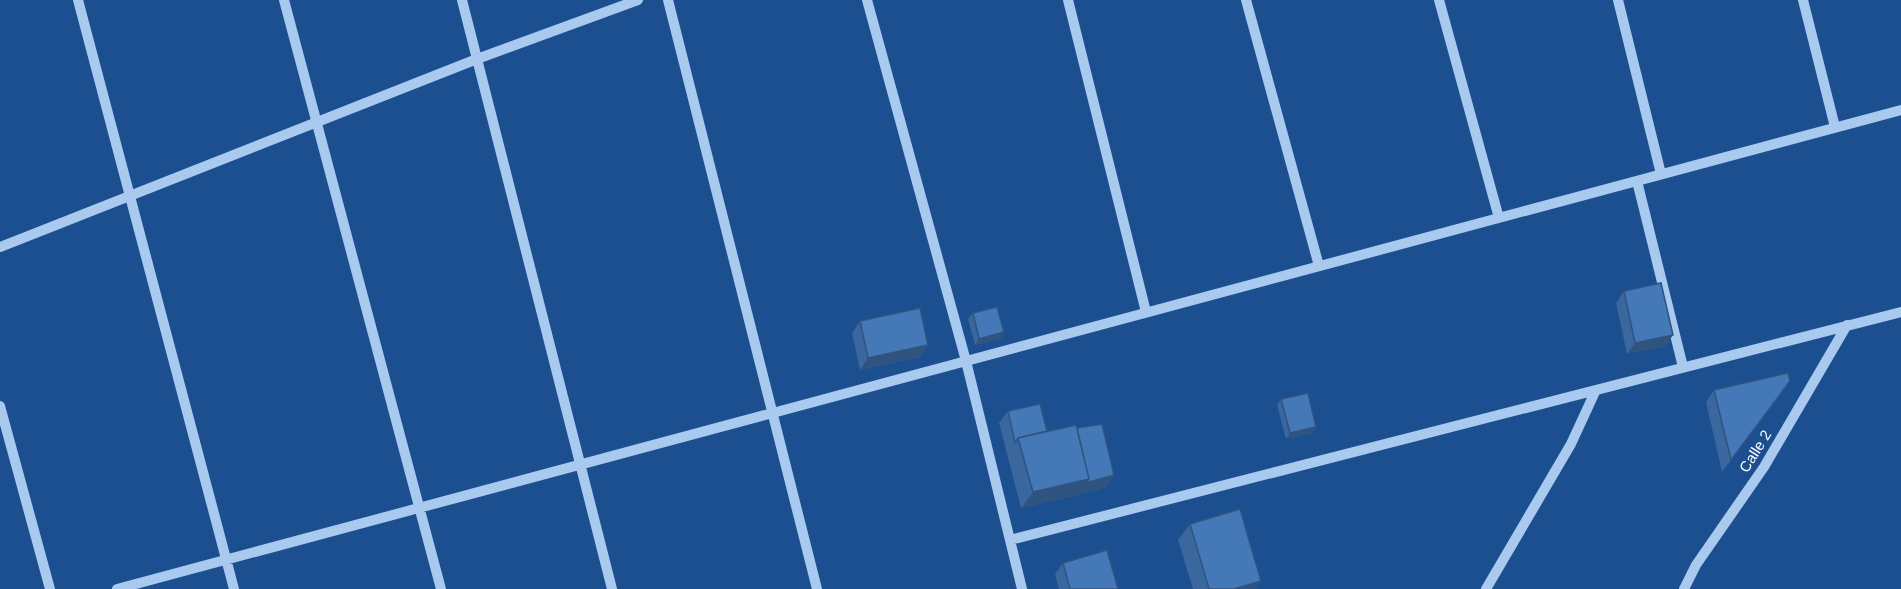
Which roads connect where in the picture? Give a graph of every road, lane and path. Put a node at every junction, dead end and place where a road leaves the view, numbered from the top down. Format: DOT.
graph roads {
  1 [pos="78,0"];
  2 [pos="284,0"];
  3 [pos="462,0"];
  4 [pos="639,0"];
  5 [pos="668,0"];
  6 [pos="867,0"];
  7 [pos="1068,0"];
  8 [pos="1246,0"];
  9 [pos="1439,0"];
  10 [pos="1618,0"];
  11 [pos="1803,0"];
  12 [pos="477,59"];
  13 [pos="1901,110"];
  14 [pos="316,123"];
  15 [pos="1835,127"];
  16 [pos="1661,174"];
  17 [pos="1637,181"];
  18 [pos="130,196"];
  19 [pos="1499,218"];
  20 [pos="0,247"];
  21 [pos="1319,266"];
  22 [pos="1146,312"];
  23 [pos="1901,312"];
  24 [pos="1847,326"];
  25 [pos="966,361"];
  26 [pos="1683,367"];
  27 [pos="1595,392"];
  28 [pos="0,406"];
  29 [pos="772,413"];
  30 [pos="580,464"];
  31 [pos="419,508"];
  32 [pos="1010,540"];
  33 [pos="226,560"];
  34 [pos="50,589"];
  35 [pos="117,589"];
  36 [pos="234,589"];
  37 [pos="441,589"];
  38 [pos="612,589"];
  39 [pos="817,589"];
  40 [pos="1022,589"];
  41 [pos="1486,589"];
  42 [pos="1684,589"];
  1 -- 18 [label="street"];
  2 -- 14 [label="street"];
  3 -- 12 [label="street"];
  4 -- 12 [label="street"];
  5 -- 29 [label="street"];
  6 -- 25 [label="street"];
  7 -- 22 [label="street"];
  8 -- 21 [label="street"];
  9 -- 19 [label="street"];
  10 -- 16 [label="street"];
  11 -- 15 [label="street"];
  12 -- 14 [label="street"];
  12 -- 30 [label="street"];
  13 -- 15 [label="street"];
  14 -- 18 [label="street"];
  14 -- 31 [label="street"];
  15 -- 16 [label="street"];
  16 -- 17 [label="street"];
  17 -- 19 [label="street"];
  17 -- 26 [label="street"];
  18 -- 20 [label="street"];
  18 -- 33 [label="street"];
  19 -- 21 [label="street"];
  21 -- 22 [label="street"];
  22 -- 25 [label="street"];
  23 -- 24 [label="street"];
  24 -- 26 [label="street"];
  24 -- 42 [label="street, Calle 2"];
  25 -- 29 [label="street"];
  25 -- 32 [label="street"];
  26 -- 27 [label="street"];
  27 -- 32 [label="street"];
  27 -- 41 [label="street"];
  28 -- 34 [label="street"];
  29 -- 30 [label="street"];
  29 -- 39 [label="street"];
  30 -- 31 [label="street"];
  30 -- 38 [label="street"];
  31 -- 33 [label="street"];
  31 -- 37 [label="street"];
  32 -- 40 [label="street"];
  33 -- 35 [label="street"];
  33 -- 36 [label="street"];
}
